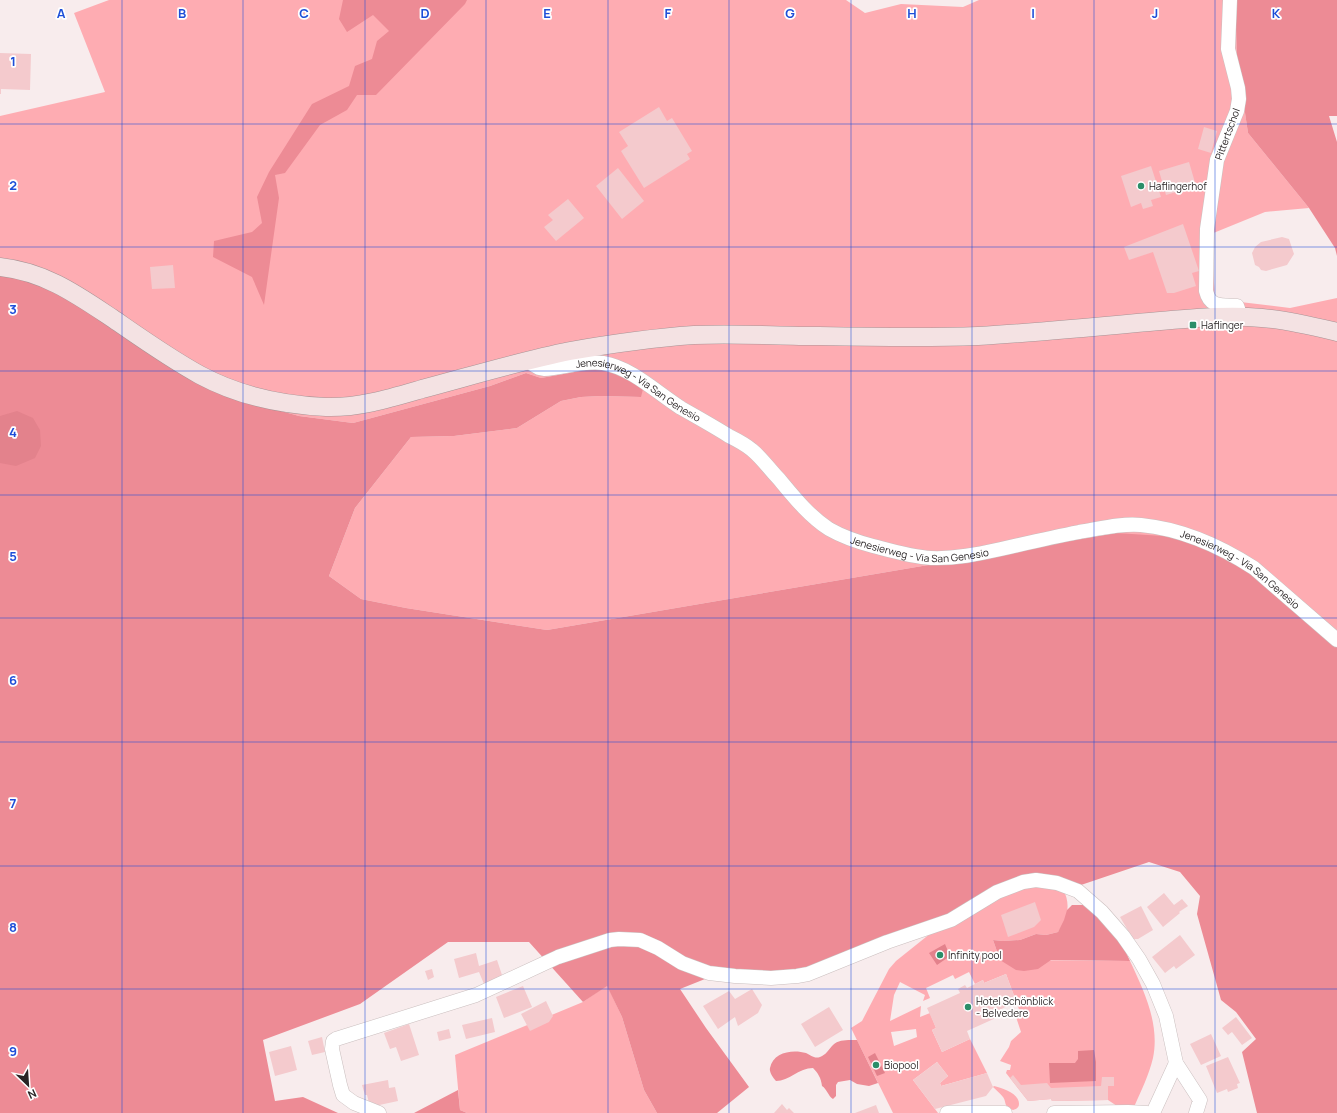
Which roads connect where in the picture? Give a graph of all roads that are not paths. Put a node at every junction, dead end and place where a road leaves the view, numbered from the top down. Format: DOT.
graph roads {
  1 [pos="1230,0"];
  2 [pos="0,267"];
  3 [pos="1241,317"];
  4 [pos="1337,332"];
  5 [pos="527,361"];
  6 [pos="1337,640"];
  7 [pos="1176,1063"];
  8 [pos="379,1113"];
  9 [pos="948,1113"];
  10 [pos="1005,1113"];
  11 [pos="1054,1113"];
  12 [pos="1147,1113"];
  13 [pos="1153,1113"];
  14 [pos="1196,1113"];
  1 -- 3 [label="street, Pittertschol"];
  2 -- 5 [label="main road"];
  3 -- 4 [label="main road"];
  3 -- 5 [label="main road"];
  5 -- 6 [label="street, Jenesierweg - Via San Genesio"];
  7 -- 8 [label="street"];
  7 -- 13 [label="street"];
  7 -- 14 [label="street"];
  9 -- 10 [label="street"];
  11 -- 12 [label="street"];
}
